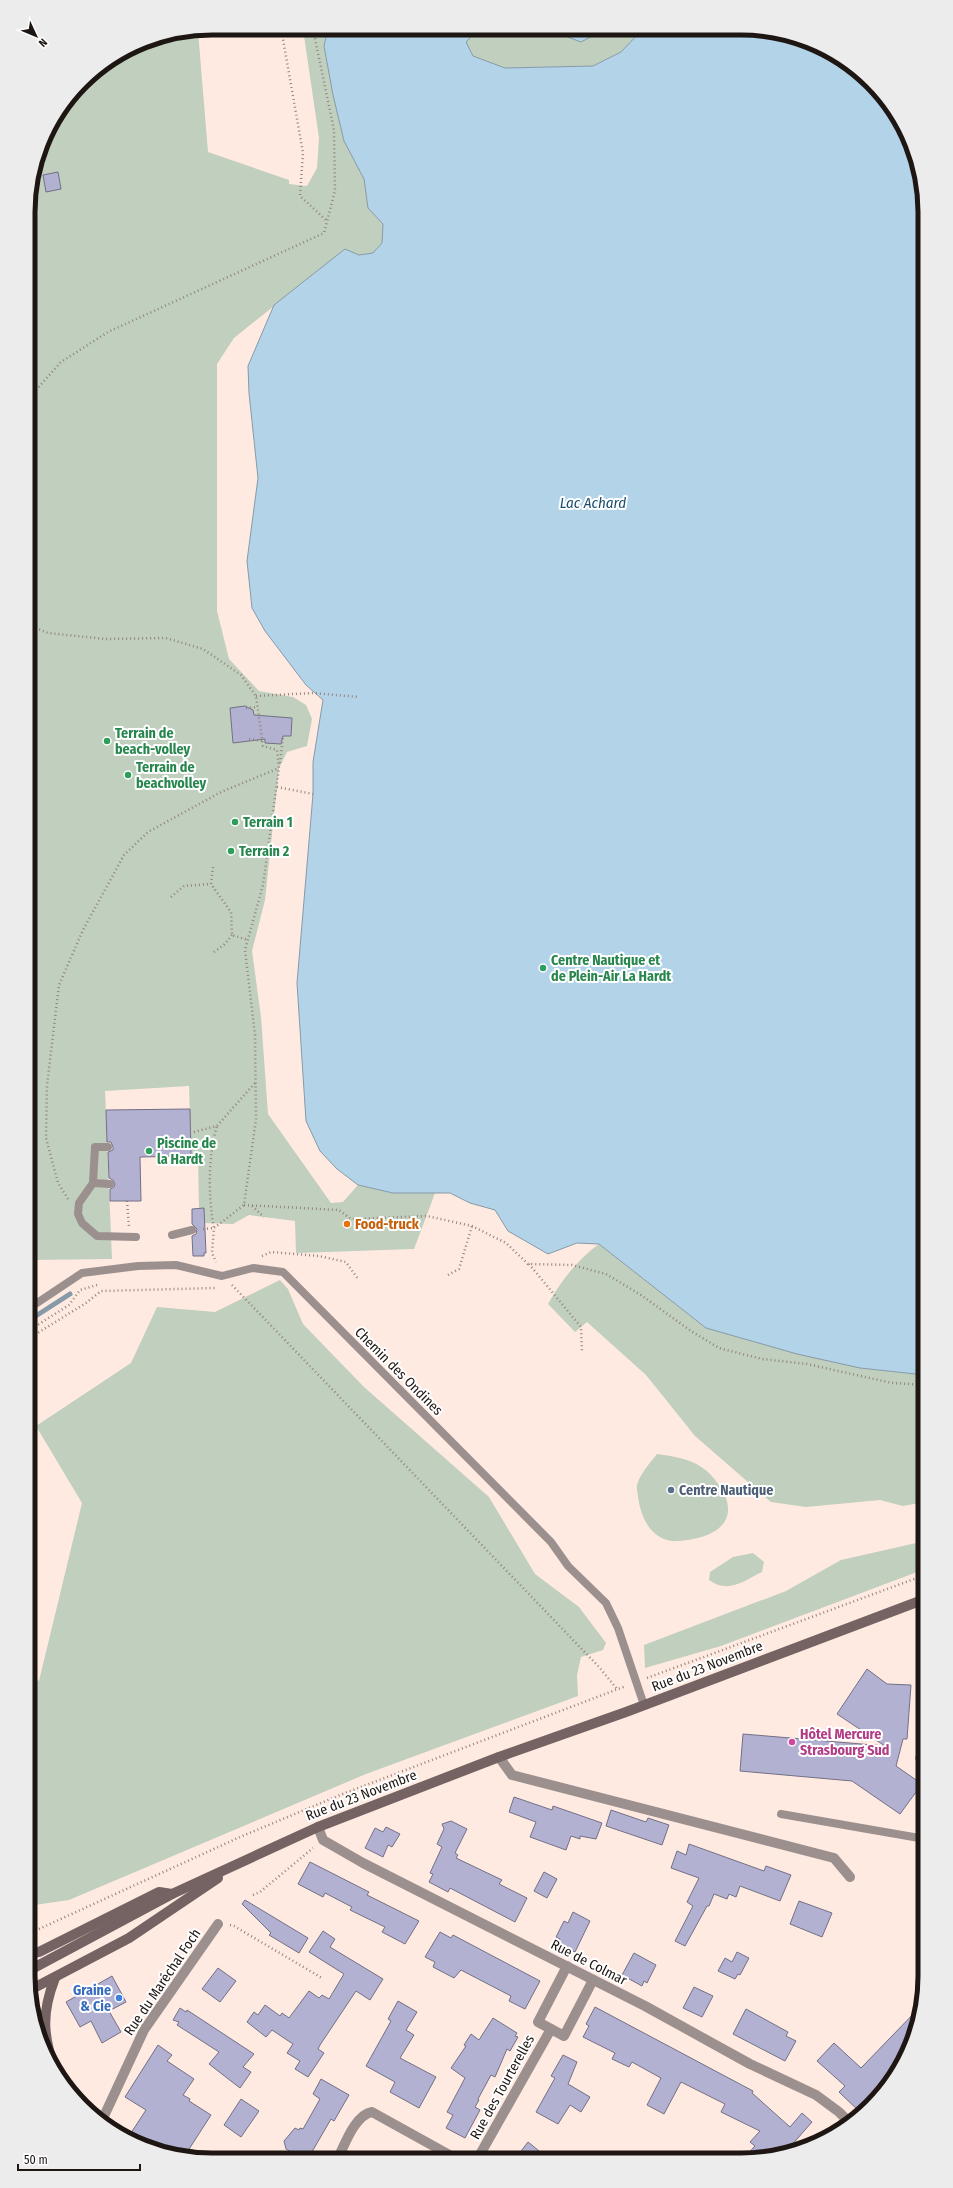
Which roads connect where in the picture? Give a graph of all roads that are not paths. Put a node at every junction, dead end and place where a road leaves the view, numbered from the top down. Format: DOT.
graph roads {
  1 [pos="108,1147"];
  2 [pos="93,1183"];
  3 [pos="110,1184"];
  4 [pos="192,1230"];
  5 [pos="172,1235"];
  6 [pos="136,1237"];
  7 [pos="35,1304"];
  8 [pos="918,1602"];
  9 [pos="644,1705"];
  10 [pos="499,1757"];
  11 [pos="781,1814"];
  12 [pos="318,1827"];
  13 [pos="918,1838"];
  14 [pos="236,1865"];
  15 [pos="850,1877"];
  16 [pos="172,1894"];
  17 [pos="218,1924"];
  18 [pos="35,1952"];
  19 [pos="567,1966"];
  20 [pos="35,1967"];
  21 [pos="55,1978"];
  22 [pos="593,1980"];
  23 [pos="35,1988"];
  24 [pos="550,2029"];
  25 [pos="49,2045"];
  26 [pos="103,2116"];
  27 [pos="846,2119"];
  28 [pos="341,2153"];
  29 [pos="446,2153"];
  30 [pos="481,2153"];
  1 -- 2 [label="lane"];
  2 -- 3 [label="lane"];
  2 -- 6 [label="lane"];
  4 -- 5 [label="lane"];
  7 -- 9 [label="lane, Chemin des Ondines"];
  8 -- 9 [label="main road, Rue du 23 Novembre"];
  9 -- 10 [label="main road, Rue du 23 Novembre"];
  10 -- 12 [label="main road, Rue du 23 Novembre"];
  10 -- 15 [label="street"];
  11 -- 13 [label="lane"];
  12 -- 14 [label="main road, Rue du 23 Novembre"];
  12 -- 19 [label="street, Rue de Colmar"];
  14 -- 16 [label="main road, Rue du 23 Novembre"];
  14 -- 21 [label="main road, Rue du 23 Novembre"];
  16 -- 18 [label="main road, Rue du 23 Novembre"];
  16 -- 20 [label="main road, Rue du 23 Novembre"];
  17 -- 26 [label="street, Rue du Maréchal Foch"];
  19 -- 22 [label="street, Rue de Colmar"];
  19 -- 24 [label="street, Rue des Tourterelles"];
  21 -- 23 [label="main road, Rue du 23 Novembre"];
  21 -- 25 [label="main road"];
  22 -- 24 [label="street, Rue des Tourterelles"];
  22 -- 27 [label="street, Rue de Colmar"];
  24 -- 30 [label="street, Rue des Tourterelles"];
  28 -- 29 [label="street"];
}
